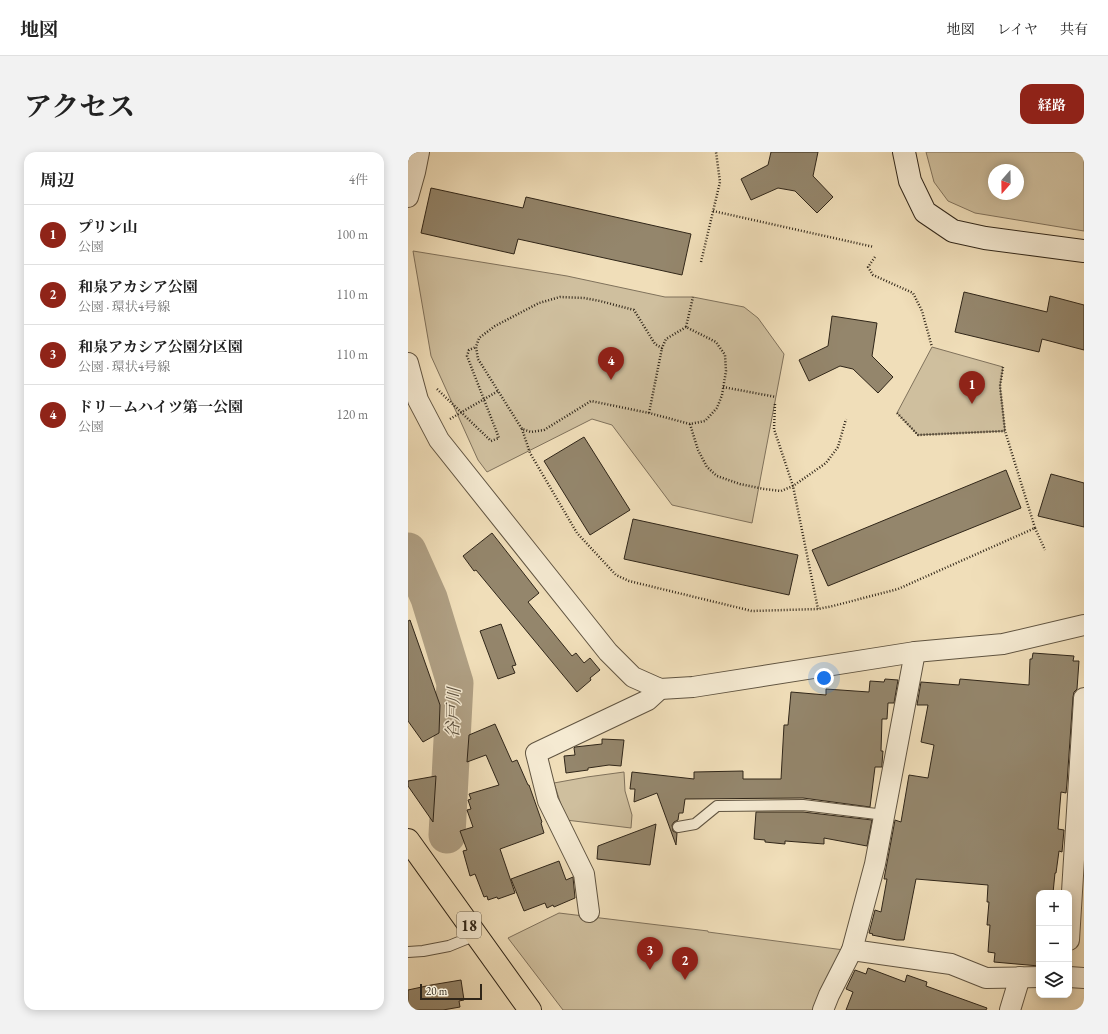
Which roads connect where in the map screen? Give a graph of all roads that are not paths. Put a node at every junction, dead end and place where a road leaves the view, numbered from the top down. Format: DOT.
graph roads {
  1 [pos="419,152"];
  2 [pos="904,152"];
  3 [pos="408,197"];
  4 [pos="1084,251"];
  5 [pos="408,363"];
  6 [pos="1084,625"];
  7 [pos="915,652"];
  8 [pos="660,689"];
  9 [pos="1084,698"];
  10 [pos="885,815"];
  11 [pos="678,827"];
  12 [pos="408,840"];
  13 [pos="588,912"];
  14 [pos="1070,926"];
  15 [pos="476,935"];
  16 [pos="852,950"];
  17 [pos="408,952"];
  18 [pos="1030,977"];
  19 [pos="1072,977"];
  20 [pos="1084,978"];
  21 [pos="530,1010"];
  22 [pos="823,1010"];
  23 [pos="1010,1010"];
  1 -- 3 [label="street"];
  2 -- 4 [label="street"];
  5 -- 8 [label="street"];
  6 -- 7 [label="street"];
  7 -- 8 [label="street"];
  7 -- 10 [label="street"];
  8 -- 13 [label="street"];
  9 -- 14 [label="street"];
  10 -- 11 [label="lane"];
  10 -- 16 [label="street"];
  12 -- 15 [label="main road, 18"];
  15 -- 17 [label="lane"];
  15 -- 21 [label="main road, 18"];
  16 -- 18 [label="street"];
  16 -- 22 [label="street"];
  18 -- 23 [label="street"];
  19 -- 20 [label="street"];
}
